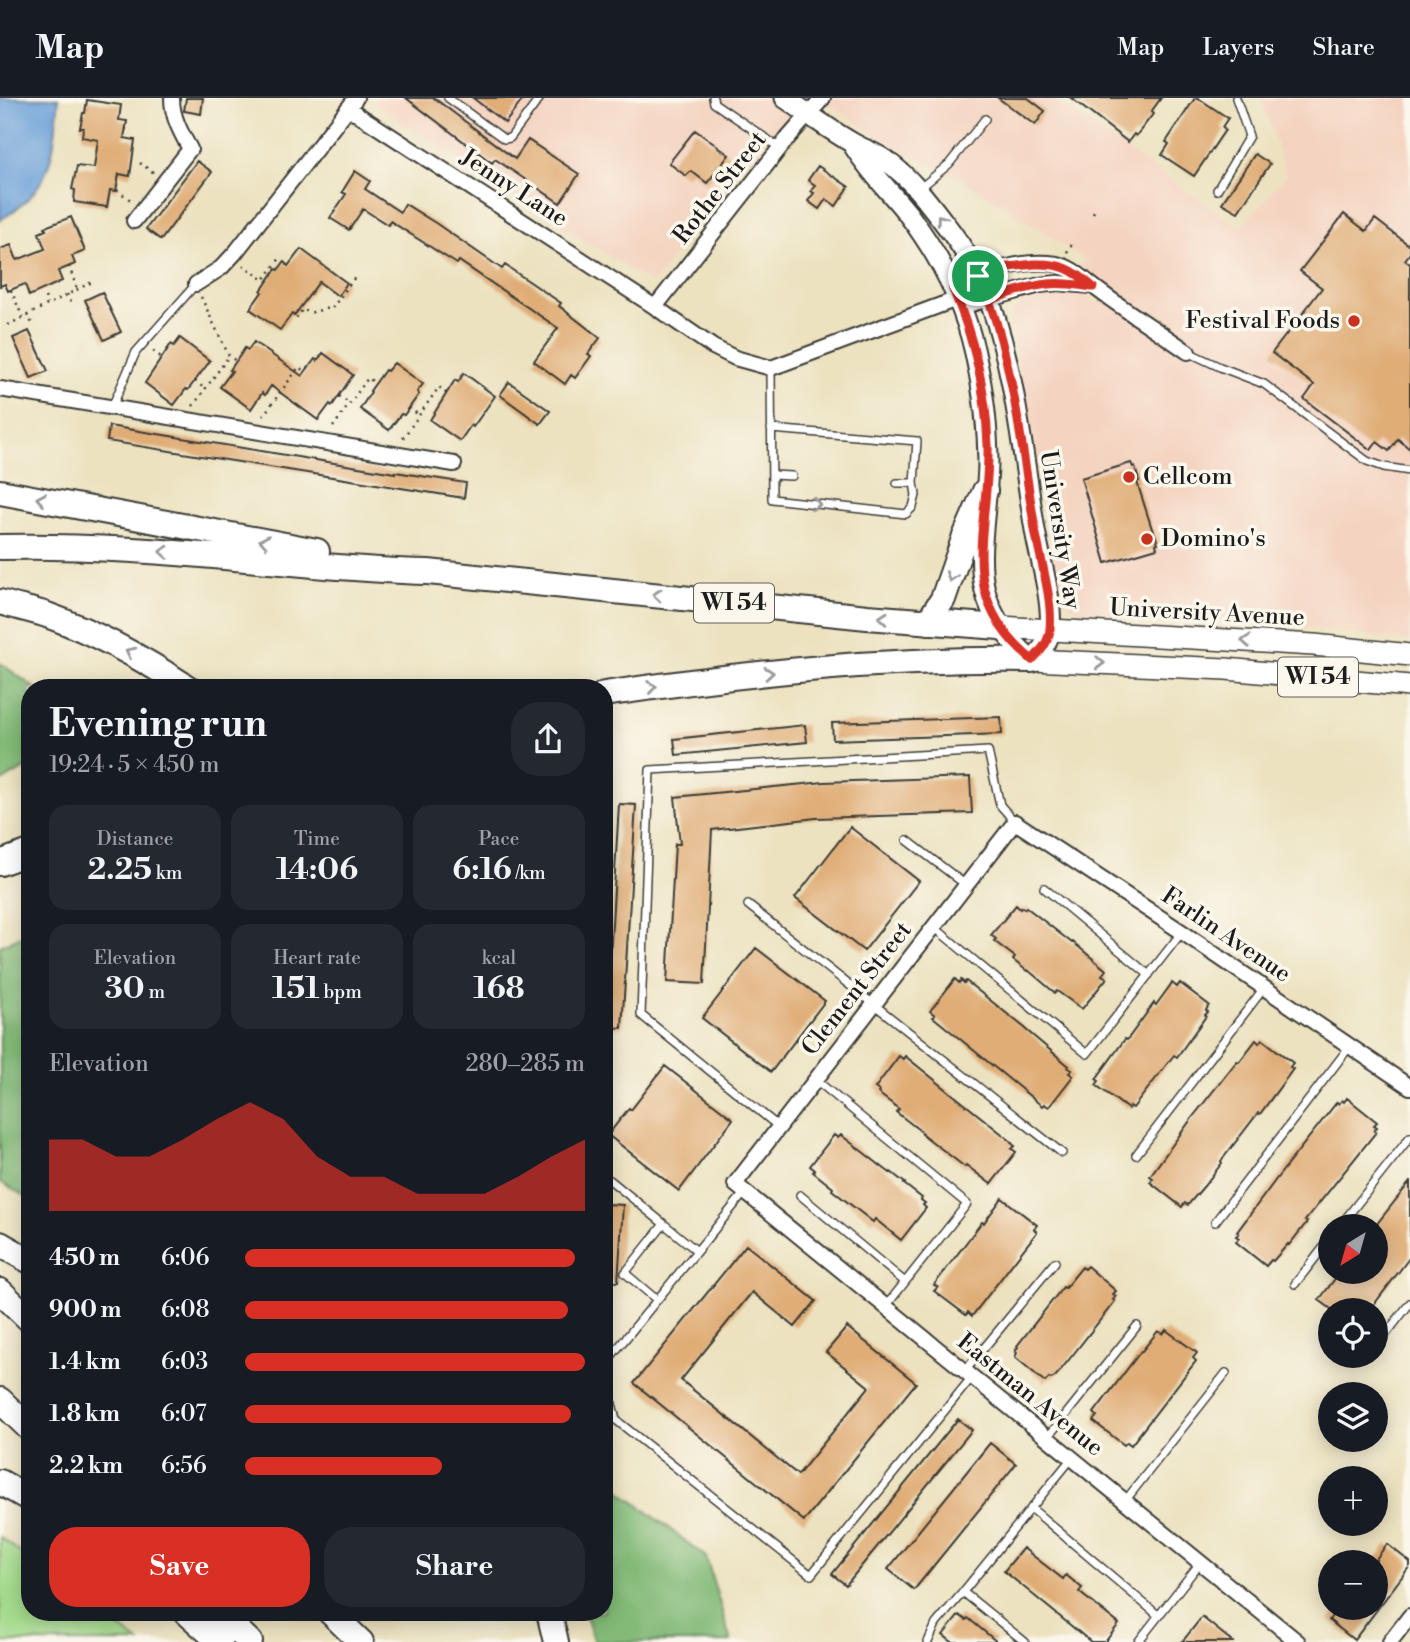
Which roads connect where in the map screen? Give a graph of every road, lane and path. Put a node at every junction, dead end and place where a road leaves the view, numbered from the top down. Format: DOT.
graph roads {
  1 [pos="172,98"];
  2 [pos="448,98"];
  3 [pos="540,98"];
  4 [pos="713,98"];
  5 [pos="785,98"];
  6 [pos="823,98"];
  7 [pos="1236,98"];
  8 [pos="352,103"];
  9 [pos="809,114"];
  10 [pos="985,119"];
  11 [pos="125,129"];
  12 [pos="132,130"];
  13 [pos="852,143"];
  14 [pos="780,148"];
  15 [pos="117,190"];
  16 [pos="917,190"];
  17 [pos="1216,190"];
  18 [pos="143,209"];
  19 [pos="134,222"];
  20 [pos="1074,241"];
  21 [pos="1065,255"];
  22 [pos="232,257"];
  23 [pos="280,257"];
  24 [pos="69,266"];
  25 [pos="978,276"];
  26 [pos="355,277"];
  27 [pos="92,282"];
  28 [pos="196,284"];
  29 [pos="1093,287"];
  30 [pos="77,289"];
  31 [pos="11,290"];
  32 [pos="67,295"];
  33 [pos="45,297"];
  34 [pos="957,298"];
  35 [pos="989,300"];
  36 [pos="71,303"];
  37 [pos="48,304"];
  38 [pos="655,307"];
  39 [pos="27,315"];
  40 [pos="23,318"];
  41 [pos="296,318"];
  42 [pos="32,323"];
  43 [pos="8,325"];
  44 [pos="1188,352"];
  45 [pos="229,356"];
  46 [pos="236,361"];
  47 [pos="771,368"];
  48 [pos="305,372"];
  49 [pos="195,381"];
  50 [pos="375,383"];
  51 [pos="271,386"];
  52 [pos="0,389"];
  53 [pos="205,389"];
  54 [pos="280,392"];
  55 [pos="446,393"];
  56 [pos="339,396"];
  57 [pos="349,404"];
  58 [pos="193,406"];
  59 [pos="111,408"];
  60 [pos="409,408"];
  61 [pos="419,415"];
  62 [pos="263,416"];
  63 [pos="333,427"];
  64 [pos="771,429"];
  65 [pos="403,438"];
  66 [pos="454,464"];
  67 [pos="1410,471"];
  68 [pos="772,475"];
  69 [pos="792,476"];
  70 [pos="897,483"];
  71 [pos="914,483"];
  72 [pos="985,491"];
  73 [pos="0,492"];
  74 [pos="0,547"];
  75 [pos="428,572"];
  76 [pos="0,602"];
  77 [pos="928,622"];
  78 [pos="1000,627"];
  79 [pos="1050,631"];
  80 [pos="1410,655"];
  81 [pos="1032,660"];
  82 [pos="174,679"];
  83 [pos="1410,686"];
  84 [pos="613,693"];
  85 [pos="1015,822"];
  86 [pos="907,840"];
  87 [pos="21,855"];
  88 [pos="0,863"];
  89 [pos="21,872"];
  90 [pos="0,878"];
  91 [pos="966,885"];
  92 [pos="1044,888"];
  93 [pos="748,905"];
  94 [pos="934,927"];
  95 [pos="1182,932"];
  96 [pos="1149,975"];
  97 [pos="1264,988"];
  98 [pos="874,1005"];
  99 [pos="1350,1046"];
  100 [pos="816,1080"];
  101 [pos="1410,1087"];
  102 [pos="779,1127"];
  103 [pos="1410,1137"];
  104 [pos="1062,1153"];
  105 [pos="1136,1155"];
  106 [pos="613,1182"];
  107 [pos="740,1188"];
  108 [pos="800,1195"];
  109 [pos="1349,1214"];
  110 [pos="1215,1222"];
  111 [pos="664,1224"];
  112 [pos="0,1244"];
  113 [pos="698,1251"];
  114 [pos="1318,1254"];
  115 [pos="21,1256"];
  116 [pos="1055,1262"];
  117 [pos="905,1282"];
  118 [pos="1294,1284"];
  119 [pos="0,1292"];
  120 [pos="657,1300"];
  121 [pos="1410,1303"];
  122 [pos="885,1307"];
  123 [pos="21,1312"];
  124 [pos="1137,1326"];
  125 [pos="1388,1332"];
  126 [pos="613,1354"];
  127 [pos="1226,1373"];
  128 [pos="968,1374"];
  129 [pos="0,1400"];
  130 [pos="613,1408"];
  131 [pos="21,1420"];
  132 [pos="1047,1438"];
  133 [pos="1072,1458"];
  134 [pos="0,1482"];
  135 [pos="21,1494"];
  136 [pos="1125,1502"];
  137 [pos="1031,1508"];
  138 [pos="1200,1563"];
  139 [pos="963,1592"];
  140 [pos="1159,1616"];
  141 [pos="1410,1616"];
  142 [pos="196,1621"];
  143 [pos="228,1621"];
  144 [pos="339,1621"];
  145 [pos="551,1621"];
  146 [pos="220,1642"];
  147 [pos="250,1642"];
  148 [pos="361,1642"];
  149 [pos="556,1642"];
  150 [pos="928,1642"];
  151 [pos="1025,1642"];
  152 [pos="1138,1642"];
  153 [pos="1298,1642"];
  154 [pos="1391,1642"];
  1 -- 18 [label="street"];
  2 -- 3 [label="lane"];
  4 -- 14 [label="lane"];
  5 -- 9 [label="main road"];
  6 -- 9 [label="street, Rothe Street"];
  7 -- 17 [label="lane"];
  8 -- 22 [label="street"];
  8 -- 38 [label="street, Jenny Lane"];
  9 -- 13 [label="main road"];
  9 -- 14 [label="street, Rothe Street"];
  10 -- 16 [label="lane"];
  11 -- 12 [label="path"];
  13 -- 16 [label="main road, University Way"];
  13 -- 34 [label="main road"];
  14 -- 38 [label="street, Rothe Street"];
  15 -- 18 [label="path"];
  25 -- 16 [label="main road, University Way, one-way"];
  18 -- 19 [label="street"];
  20 -- 21 [label="path"];
  22 -- 23 [label="path"];
  22 -- 28 [label="street"];
  24 -- 30 [label="path"];
  25 -- 29 [label="street"];
  25 -- 34 [label="street"];
  25 -- 35 [label="main road, University Way"];
  26 -- 41 [label="path"];
  27 -- 30 [label="path"];
  28 -- 45 [label="path"];
  28 -- 59 [label="lane"];
  29 -- 35 [label="street"];
  29 -- 44 [label="street"];
  30 -- 32 [label="path"];
  31 -- 40 [label="path"];
  32 -- 36 [label="path"];
  32 -- 37 [label="path"];
  33 -- 37 [label="path"];
  34 -- 35 [label="street"];
  34 -- 47 [label="street"];
  34 -- 72 [label="main road"];
  35 -- 79 [label="main road, University Way"];
  37 -- 39 [label="path"];
  38 -- 47 [label="street, Jenny Lane"];
  39 -- 40 [label="path"];
  39 -- 42 [label="path"];
  40 -- 43 [label="path"];
  44 -- 67 [label="lane"];
  45 -- 46 [label="path"];
  45 -- 53 [label="path"];
  47 -- 64 [label="lane"];
  48 -- 54 [label="path"];
  49 -- 53 [label="path"];
  50 -- 57 [label="path"];
  51 -- 54 [label="path"];
  52 -- 59 [label="street"];
  53 -- 58 [label="path"];
  54 -- 62 [label="path"];
  55 -- 61 [label="path"];
  56 -- 57 [label="path"];
  57 -- 63 [label="path"];
  59 -- 66 [label="street"];
  60 -- 61 [label="path"];
  61 -- 65 [label="path"];
  64 -- 68 [label="lane"];
  64 -- 71 [label="lane"];
  68 -- 69 [label="lane"];
  68 -- 71 [label="lane, one-way"];
  70 -- 71 [label="lane"];
  72 -- 77 [label="highway, one-way"];
  72 -- 78 [label="main road"];
  75 -- 73 [label="highway, one-way"];
  75 -- 74 [label="highway, WI 54, one-way"];
  77 -- 75 [label="highway, WI 54, one-way"];
  82 -- 76 [label="highway, one-way"];
  77 -- 78 [label="highway, WI 54"];
  78 -- 79 [label="main road, University Avenue / WI 54"];
  78 -- 81 [label="main road"];
  80 -- 79 [label="main road, University Avenue / WI 54, one-way"];
  79 -- 81 [label="main road, University Way"];
  81 -- 83 [label="main road, WI 54, one-way"];
  84 -- 81 [label="highway, WI 54, one-way"];
  85 -- 91 [label="street, Clement Street"];
  85 -- 95 [label="street, Farlin Avenue"];
  85 -- 102 [label="lane"];
  86 -- 91 [label="lane"];
  87 -- 88 [label="highway"];
  89 -- 90 [label="highway"];
  91 -- 94 [label="street, Clement Street"];
  92 -- 96 [label="lane"];
  93 -- 98 [label="lane"];
  94 -- 96 [label="lane"];
  94 -- 98 [label="street, Clement Street"];
  95 -- 96 [label="lane"];
  95 -- 97 [label="street, Farlin Avenue"];
  97 -- 99 [label="street, Farlin Avenue"];
  97 -- 105 [label="lane"];
  98 -- 100 [label="street, Clement Street"];
  98 -- 104 [label="lane"];
  99 -- 101 [label="street, Farlin Avenue"];
  99 -- 110 [label="lane"];
  100 -- 102 [label="street, Clement Street"];
  100 -- 117 [label="lane"];
  102 -- 107 [label="street, Clement Street"];
  103 -- 109 [label="lane"];
  106 -- 111 [label="lane"];
  107 -- 113 [label="lane"];
  107 -- 122 [label="street, Eastman Avenue"];
  108 -- 117 [label="lane"];
  111 -- 113 [label="lane"];
  111 -- 120 [label="lane"];
  112 -- 115 [label="highway"];
  113 -- 120 [label="lane"];
  114 -- 118 [label="lane"];
  116 -- 128 [label="lane"];
  117 -- 122 [label="lane"];
  119 -- 123 [label="highway"];
  120 -- 126 [label="lane"];
  121 -- 125 [label="lane"];
  122 -- 128 [label="street, Eastman Avenue"];
  124 -- 132 [label="lane"];
  127 -- 136 [label="lane"];
  128 -- 130 [label="lane"];
  128 -- 132 [label="street, Eastman Avenue"];
  129 -- 131 [label="highway"];
  132 -- 133 [label="street, Eastman Avenue"];
  133 -- 136 [label="street, Eastman Avenue"];
  133 -- 137 [label="lane"];
  134 -- 135 [label="highway"];
  136 -- 138 [label="street, Eastman Avenue"];
  137 -- 139 [label="lane"];
  137 -- 140 [label="lane"];
  138 -- 140 [label="lane"];
  138 -- 153 [label="street, Eastman Avenue"];
  139 -- 150 [label="lane"];
  139 -- 151 [label="lane"];
  140 -- 152 [label="lane"];
  141 -- 154 [label="street"];
  142 -- 146 [label="highway"];
  143 -- 147 [label="highway"];
  144 -- 148 [label="highway"];
  145 -- 149 [label="highway"];
}
